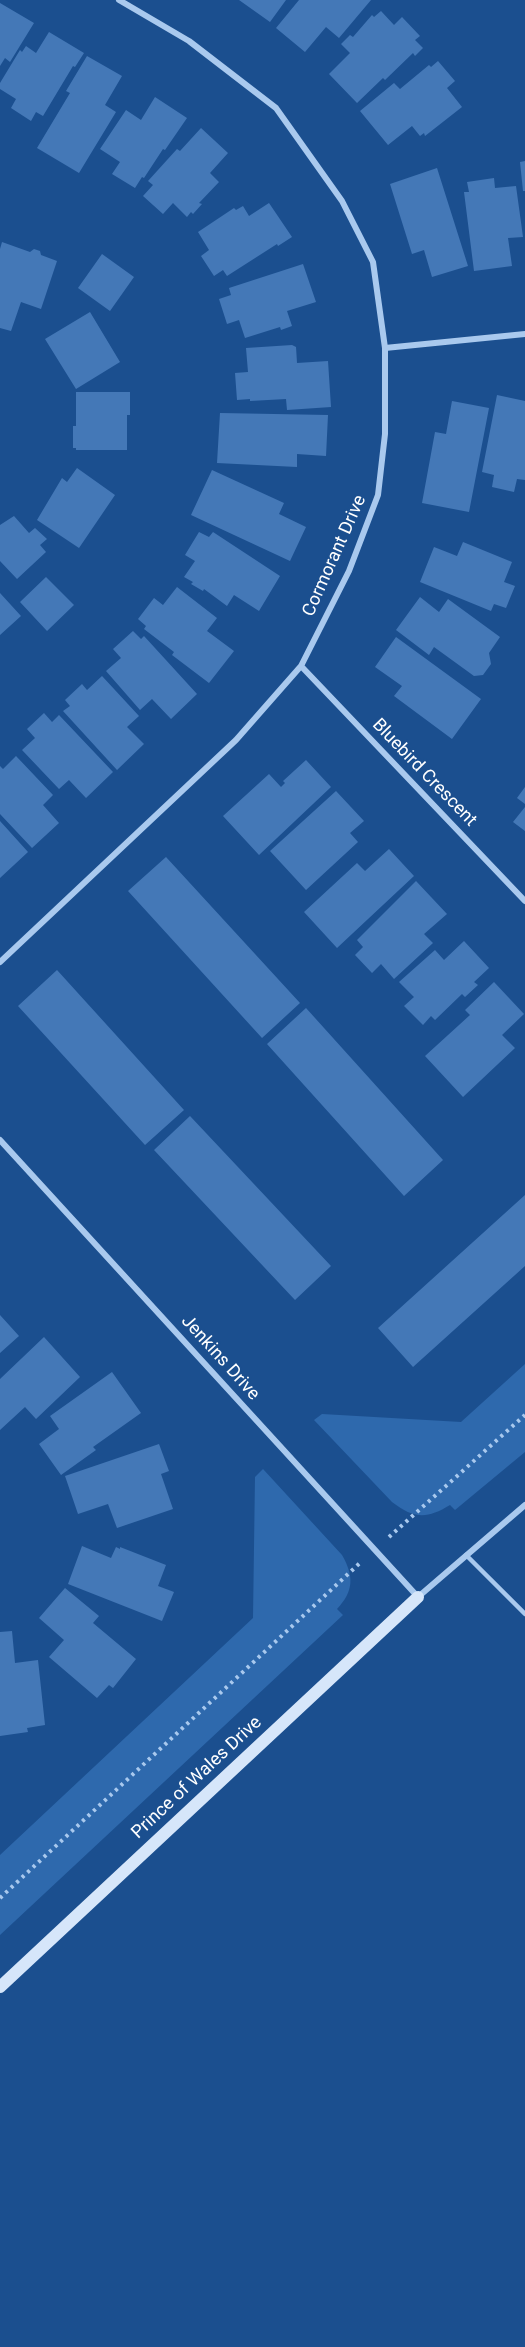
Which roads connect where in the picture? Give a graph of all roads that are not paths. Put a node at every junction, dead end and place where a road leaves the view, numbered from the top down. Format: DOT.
graph roads {
  1 [pos="119,0"];
  2 [pos="525,334"];
  3 [pos="385,348"];
  4 [pos="301,666"];
  5 [pos="525,901"];
  6 [pos="0,962"];
  7 [pos="0,1140"];
  8 [pos="525,1505"];
  9 [pos="466,1555"];
  10 [pos="418,1597"];
  11 [pos="525,1614"];
  12 [pos="0,1987"];
  1 -- 3 [label="street, Cormorant Drive"];
  2 -- 3 [label="street"];
  3 -- 4 [label="street, Cormorant Drive"];
  4 -- 5 [label="street, Bluebird Crescent"];
  4 -- 6 [label="street, Cormorant Drive"];
  7 -- 10 [label="street, Jenkins Drive"];
  8 -- 9 [label="street"];
  9 -- 10 [label="street"];
  9 -- 11 [label="lane"];
  10 -- 12 [label="main road, Prince of Wales Drive"];
}
